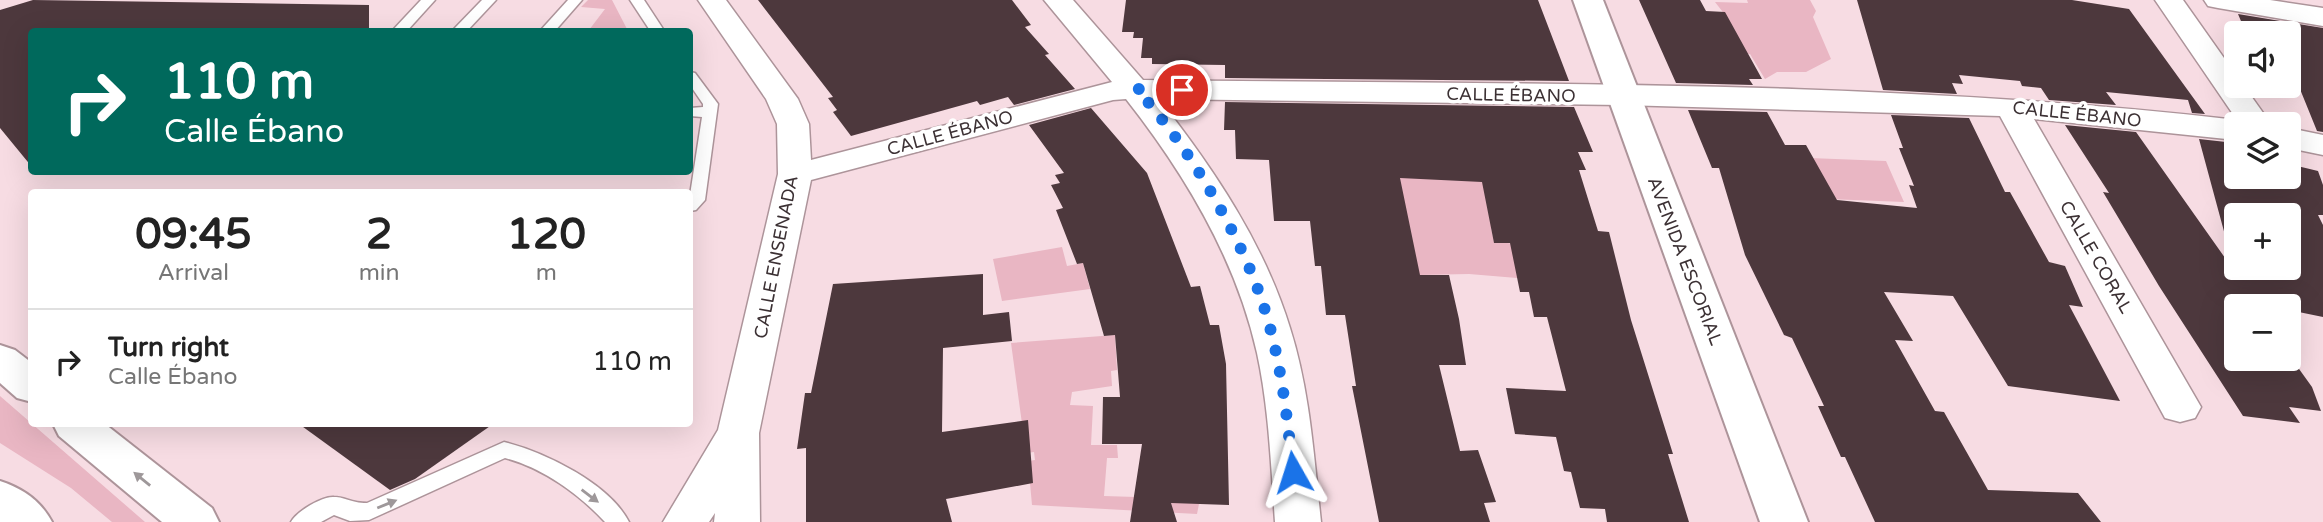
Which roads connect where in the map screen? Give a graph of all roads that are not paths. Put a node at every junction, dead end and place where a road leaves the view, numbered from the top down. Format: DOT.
graph roads {
  1 [pos="428,0"];
  2 [pos="489,0"];
  3 [pos="575,0"];
  4 [pos="637,0"];
  5 [pos="712,0"];
  6 [pos="1058,0"];
  7 [pos="1588,0"];
  8 [pos="2169,0"];
  9 [pos="2218,0"];
  10 [pos="2323,17"];
  11 [pos="401,28"];
  12 [pos="462,28"];
  13 [pos="550,28"];
  14 [pos="654,28"];
  15 [pos="693,80"];
  16 [pos="1136,89"];
  17 [pos="1622,96"];
  18 [pos="2011,107"];
  19 [pos="710,111"];
  20 [pos="693,112"];
  21 [pos="2247,112"];
  22 [pos="2224,129"];
  23 [pos="2301,140"];
  24 [pos="2323,145"];
  25 [pos="795,174"];
  26 [pos="693,203"];
  27 [pos="0,360"];
  28 [pos="28,384"];
  29 [pos="2180,407"];
  30 [pos="79,427"];
  31 [pos="739,431"];
  32 [pos="0,499"];
  33 [pos="28,522"];
  34 [pos="195,522"];
  35 [pos="302,522"];
  36 [pos="618,522"];
  37 [pos="673,522"];
  38 [pos="686,522"];
  39 [pos="737,522"];
  40 [pos="1298,522"];
  41 [pos="1784,522"];
  1 -- 11 [label="lane"];
  2 -- 12 [label="lane"];
  3 -- 13 [label="lane"];
  4 -- 14 [label="lane"];
  5 -- 25 [label="street, CALLE ENSENADA"];
  6 -- 16 [label="street"];
  7 -- 17 [label="street, AVENIDA ESCORIAL"];
  8 -- 21 [label="street"];
  9 -- 10 [label="street"];
  15 -- 19 [label="lane"];
  16 -- 17 [label="street, CALLE ÉBANO"];
  16 -- 25 [label="street, CALLE ÉBANO"];
  16 -- 40 [label="street"];
  17 -- 18 [label="street, CALLE ÉBANO"];
  17 -- 41 [label="street, AVENIDA ESCORIAL"];
  18 -- 22 [label="street, CALLE ÉBANO"];
  18 -- 29 [label="street, CALLE CORAL"];
  19 -- 20 [label="lane"];
  19 -- 26 [label="lane"];
  23 -- 24 [label="street"];
  25 -- 31 [label="street, CALLE ENSENADA"];
  27 -- 28 [label="street"];
  34 -- 30 [label="street, one-way"];
  31 -- 37 [label="street"];
  31 -- 38 [label="street, CALLE ENSENADA"];
  31 -- 39 [label="street"];
  32 -- 33 [label="street"];
  35 -- 36 [label="lane, one-way"];
}
